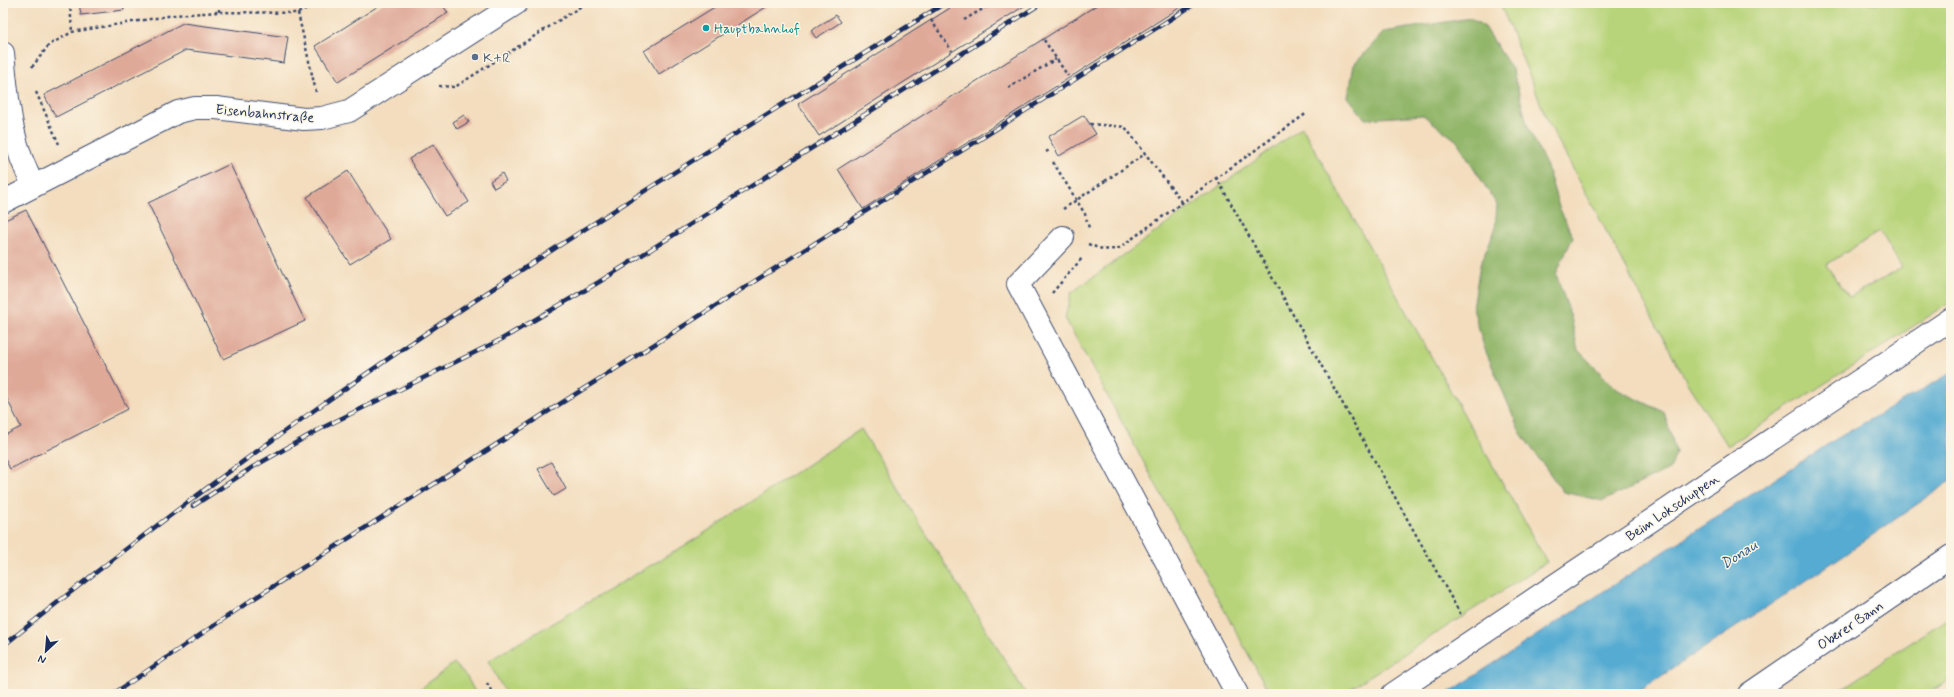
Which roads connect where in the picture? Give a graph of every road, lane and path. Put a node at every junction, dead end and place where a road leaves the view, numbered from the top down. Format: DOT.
graph roads {
  1 [pos="70,3"];
  2 [pos="219,3"];
  3 [pos="321,3"];
  4 [pos="517,3"];
  5 [pos="583,3"];
  6 [pos="993,3"];
  7 [pos="1020,3"];
  8 [pos="1022,7"];
  9 [pos="219,12"];
  10 [pos="298,13"];
  11 [pos="931,20"];
  12 [pos="964,20"];
  13 [pos="72,32"];
  14 [pos="1044,40"];
  15 [pos="952,51"];
  16 [pos="3,53"];
  17 [pos="1056,59"];
  18 [pos="33,75"];
  19 [pos="1068,76"];
  20 [pos="396,82"];
  21 [pos="1008,88"];
  22 [pos="35,90"];
  23 [pos="1307,113"];
  24 [pos="322,118"];
  25 [pos="1090,124"];
  26 [pos="1051,149"];
  27 [pos="1046,152"];
  28 [pos="1145,154"];
  29 [pos="70,168"];
  30 [pos="1216,177"];
  31 [pos="34,186"];
  32 [pos="3,202"];
  33 [pos="1182,202"];
  34 [pos="1063,209"];
  35 [pos="1063,237"];
  36 [pos="1088,244"];
  37 [pos="1951,319"];
  38 [pos="1951,556"];
  39 [pos="1474,640"];
  40 [pos="487,683"];
  41 [pos="493,694"];
  42 [pos="1237,694"];
  43 [pos="1393,694"];
  44 [pos="1750,694"];
  1 -- 13 [label="path"];
  2 -- 9 [label="path"];
  3 -- 10 [label="path"];
  4 -- 20 [label="street, Eisenbahnstraße"];
  5 -- 20 [label="path"];
  6 -- 12 [label="path"];
  7 -- 8 [label="path"];
  9 -- 10 [label="path"];
  9 -- 13 [label="path"];
  10 -- 24 [label="path"];
  11 -- 15 [label="path"];
  13 -- 18 [label="path"];
  14 -- 17 [label="path"];
  16 -- 31 [label="street"];
  17 -- 19 [label="path"];
  17 -- 21 [label="path"];
  20 -- 24 [label="street, Eisenbahnstraße"];
  22 -- 29 [label="path"];
  23 -- 30 [label="path"];
  24 -- 29 [label="street, Eisenbahnstraße"];
  25 -- 28 [label="path"];
  26 -- 27 [label="path"];
  28 -- 33 [label="path"];
  28 -- 34 [label="path, bridge"];
  29 -- 31 [label="street, Eisenbahnstraße"];
  30 -- 33 [label="path"];
  30 -- 39 [label="path"];
  31 -- 32 [label="street, Eisenbahnstraße"];
  33 -- 36 [label="path"];
  35 -- 42 [label="street"];
  37 -- 39 [label="street, Beim Lokschuppen"];
  38 -- 44 [label="street, Oberer Bann"];
  39 -- 43 [label="street, Beim Lokschuppen"];
  40 -- 41 [label="path"];
}
